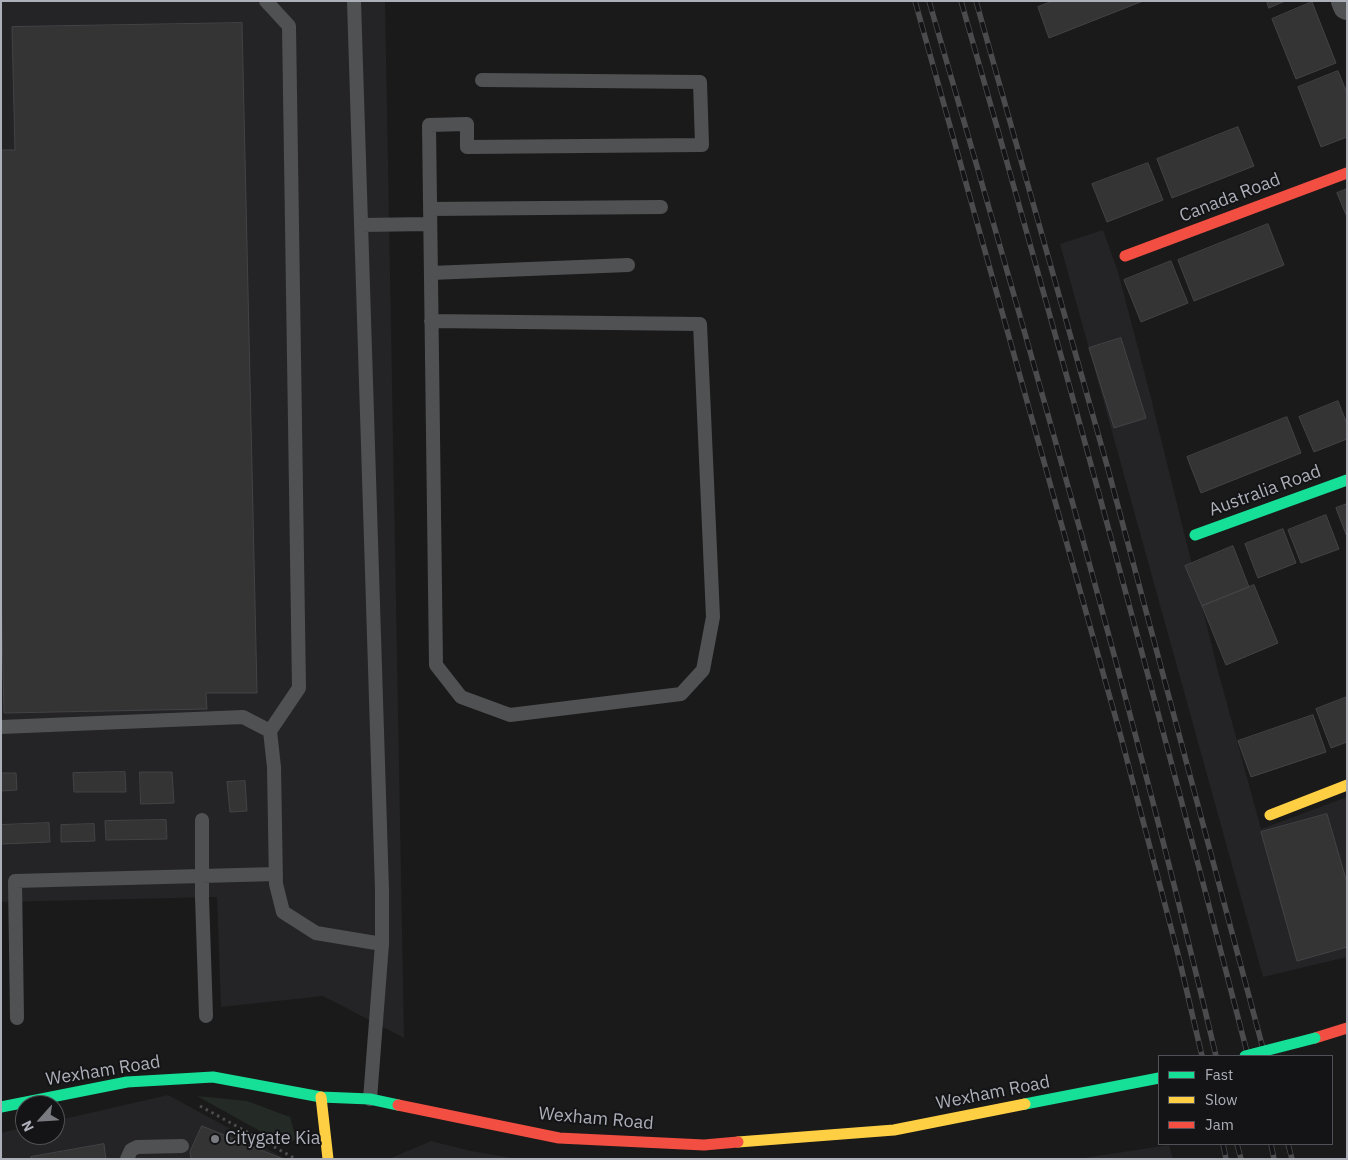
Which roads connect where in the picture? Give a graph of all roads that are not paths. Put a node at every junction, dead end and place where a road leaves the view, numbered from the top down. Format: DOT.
graph roads {
  1 [pos="266,1"];
  2 [pos="354,1"];
  3 [pos="1345,1"];
  4 [pos="1347,6"];
  5 [pos="482,80"];
  6 [pos="1347,173"];
  7 [pos="661,207"];
  8 [pos="430,209"];
  9 [pos="430,224"];
  10 [pos="361,225"];
  11 [pos="1125,256"];
  12 [pos="628,266"];
  13 [pos="431,273"];
  14 [pos="431,321"];
  15 [pos="1347,480"];
  16 [pos="1195,535"];
  17 [pos="1,727"];
  18 [pos="270,730"];
  19 [pos="1347,786"];
  20 [pos="1270,815"];
  21 [pos="202,820"];
  22 [pos="276,874"];
  23 [pos="202,876"];
  24 [pos="382,944"];
  25 [pos="206,1016"];
  26 [pos="17,1018"];
  27 [pos="1347,1028"];
  28 [pos="1248,1055"];
  29 [pos="1158,1078"];
  30 [pos="321,1097"];
  31 [pos="370,1099"];
  32 [pos="1,1107"];
  33 [pos="182,1146"];
  34 [pos="127,1159"];
  35 [pos="328,1159"];
  1 -- 18 [label="lane"];
  2 -- 10 [label="lane"];
  3 -- 4 [label="street"];
  5 -- 8 [label="lane"];
  6 -- 11 [label="street, Canada Road"];
  7 -- 8 [label="lane"];
  8 -- 9 [label="lane"];
  9 -- 10 [label="lane"];
  9 -- 13 [label="lane"];
  10 -- 24 [label="lane"];
  12 -- 13 [label="lane"];
  13 -- 14 [label="lane"];
  14 -- 14 [label="lane"];
  15 -- 16 [label="street, Australia Road"];
  17 -- 18 [label="lane"];
  18 -- 22 [label="lane"];
  19 -- 20 [label="street"];
  21 -- 23 [label="lane"];
  22 -- 23 [label="lane"];
  22 -- 24 [label="lane"];
  23 -- 25 [label="lane"];
  23 -- 26 [label="lane"];
  24 -- 31 [label="lane"];
  27 -- 28 [label="street, bridge"];
  29 -- 31 [label="street, Wexham Road"];
  30 -- 31 [label="street, Wexham Road"];
  30 -- 32 [label="street, Wexham Road"];
  30 -- 35 [label="street"];
  33 -- 34 [label="lane"];
}
